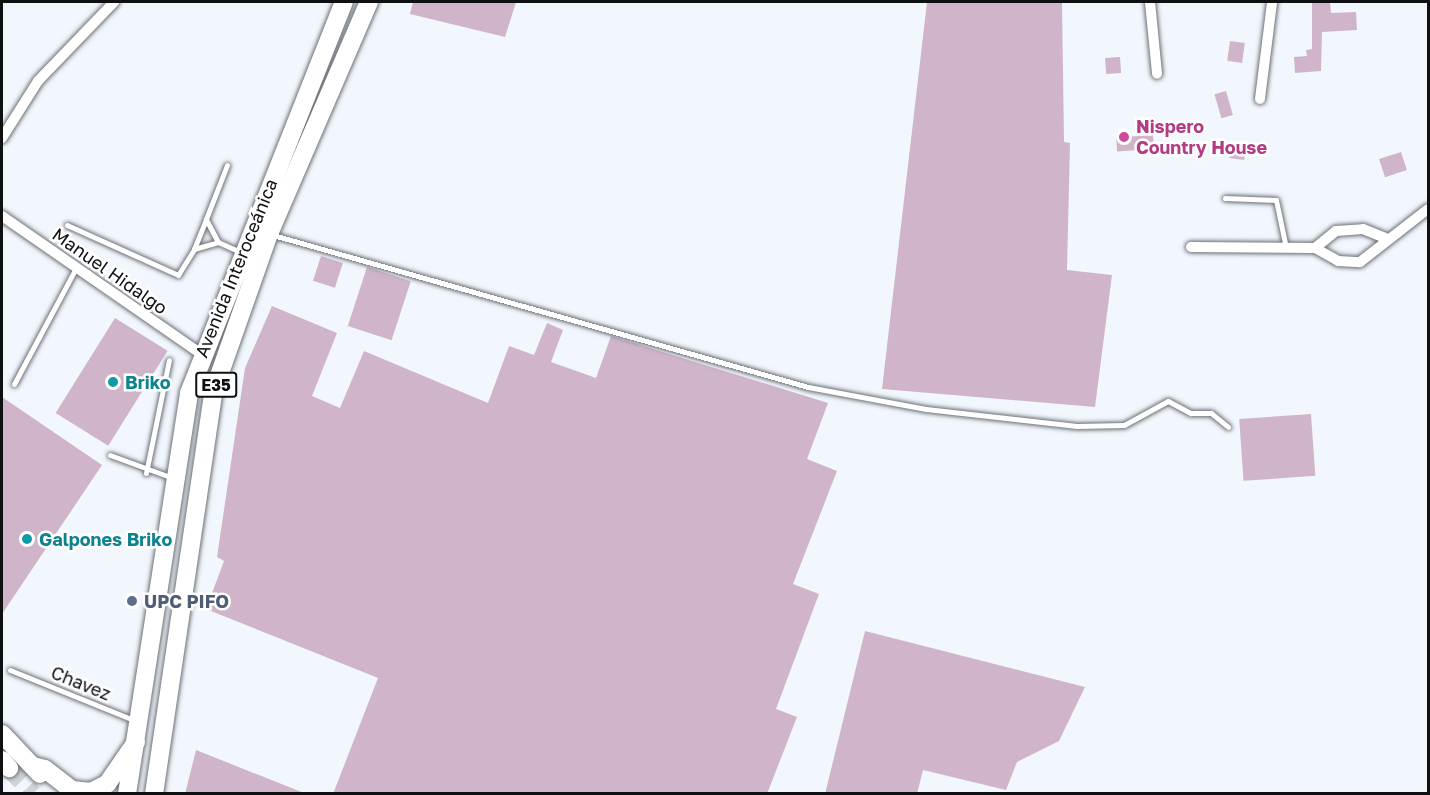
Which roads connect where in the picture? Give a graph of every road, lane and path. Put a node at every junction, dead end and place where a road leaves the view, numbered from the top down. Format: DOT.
graph roads {
  1 [pos="344,2"];
  2 [pos="369,2"];
  3 [pos="1150,2"];
  4 [pos="1272,2"];
  5 [pos="111,3"];
  6 [pos="1157,74"];
  7 [pos="1260,99"];
  8 [pos="2,138"];
  9 [pos="227,165"];
  10 [pos="1225,198"];
  11 [pos="1428,209"];
  12 [pos="2,216"];
  13 [pos="206,219"];
  14 [pos="67,225"];
  15 [pos="270,234"];
  16 [pos="1385,238"];
  17 [pos="218,242"];
  18 [pos="1191,247"];
  19 [pos="1286,248"];
  20 [pos="1315,248"];
  21 [pos="194,249"];
  22 [pos="242,253"];
  23 [pos="76,268"];
  24 [pos="201,354"];
  25 [pos="169,360"];
  26 [pos="14,384"];
  27 [pos="1228,427"];
  28 [pos="110,455"];
  29 [pos="146,472"];
  30 [pos="175,478"];
  31 [pos="10,670"];
  32 [pos="140,731"];
  33 [pos="2,734"];
  34 [pos="33,766"];
  35 [pos="57,794"];
  36 [pos="128,794"];
  37 [pos="154,794"];
  1 -- 22 [label="highway, Avenida Interoceánica / E35"];
  2 -- 15 [label="highway, Avenida Interoceánica / E35"];
  3 -- 6 [label="street"];
  4 -- 7 [label="street"];
  5 -- 8 [label="street"];
  9 -- 13 [label="lane"];
  10 -- 19 [label="lane"];
  11 -- 16 [label="street"];
  12 -- 23 [label="street, Manuel Hidalgo"];
  13 -- 17 [label="lane"];
  13 -- 21 [label="lane"];
  14 -- 21 [label="lane"];
  15 -- 27 [label="lane"];
  15 -- 37 [label="highway, Avenida Interoceánica / E35"];
  16 -- 20 [label="street"];
  16 -- 20 [label="street"];
  17 -- 21 [label="lane"];
  17 -- 22 [label="lane"];
  18 -- 19 [label="street"];
  19 -- 20 [label="street"];
  22 -- 24 [label="highway, Avenida Interoceánica / E35"];
  23 -- 24 [label="street, Manuel Hidalgo"];
  23 -- 26 [label="lane"];
  24 -- 30 [label="highway, Avenida Interoceánica / E35"];
  25 -- 29 [label="lane"];
  28 -- 29 [label="lane"];
  29 -- 30 [label="lane"];
  30 -- 32 [label="highway, Avenida Interoceánica / E35"];
  31 -- 32 [label="lane, Chavez"];
  32 -- 34 [label="highway"];
  32 -- 36 [label="highway, Avenida Interoceánica / E35"];
  33 -- 34 [label="highway"];
  34 -- 35 [label="highway"];
}
